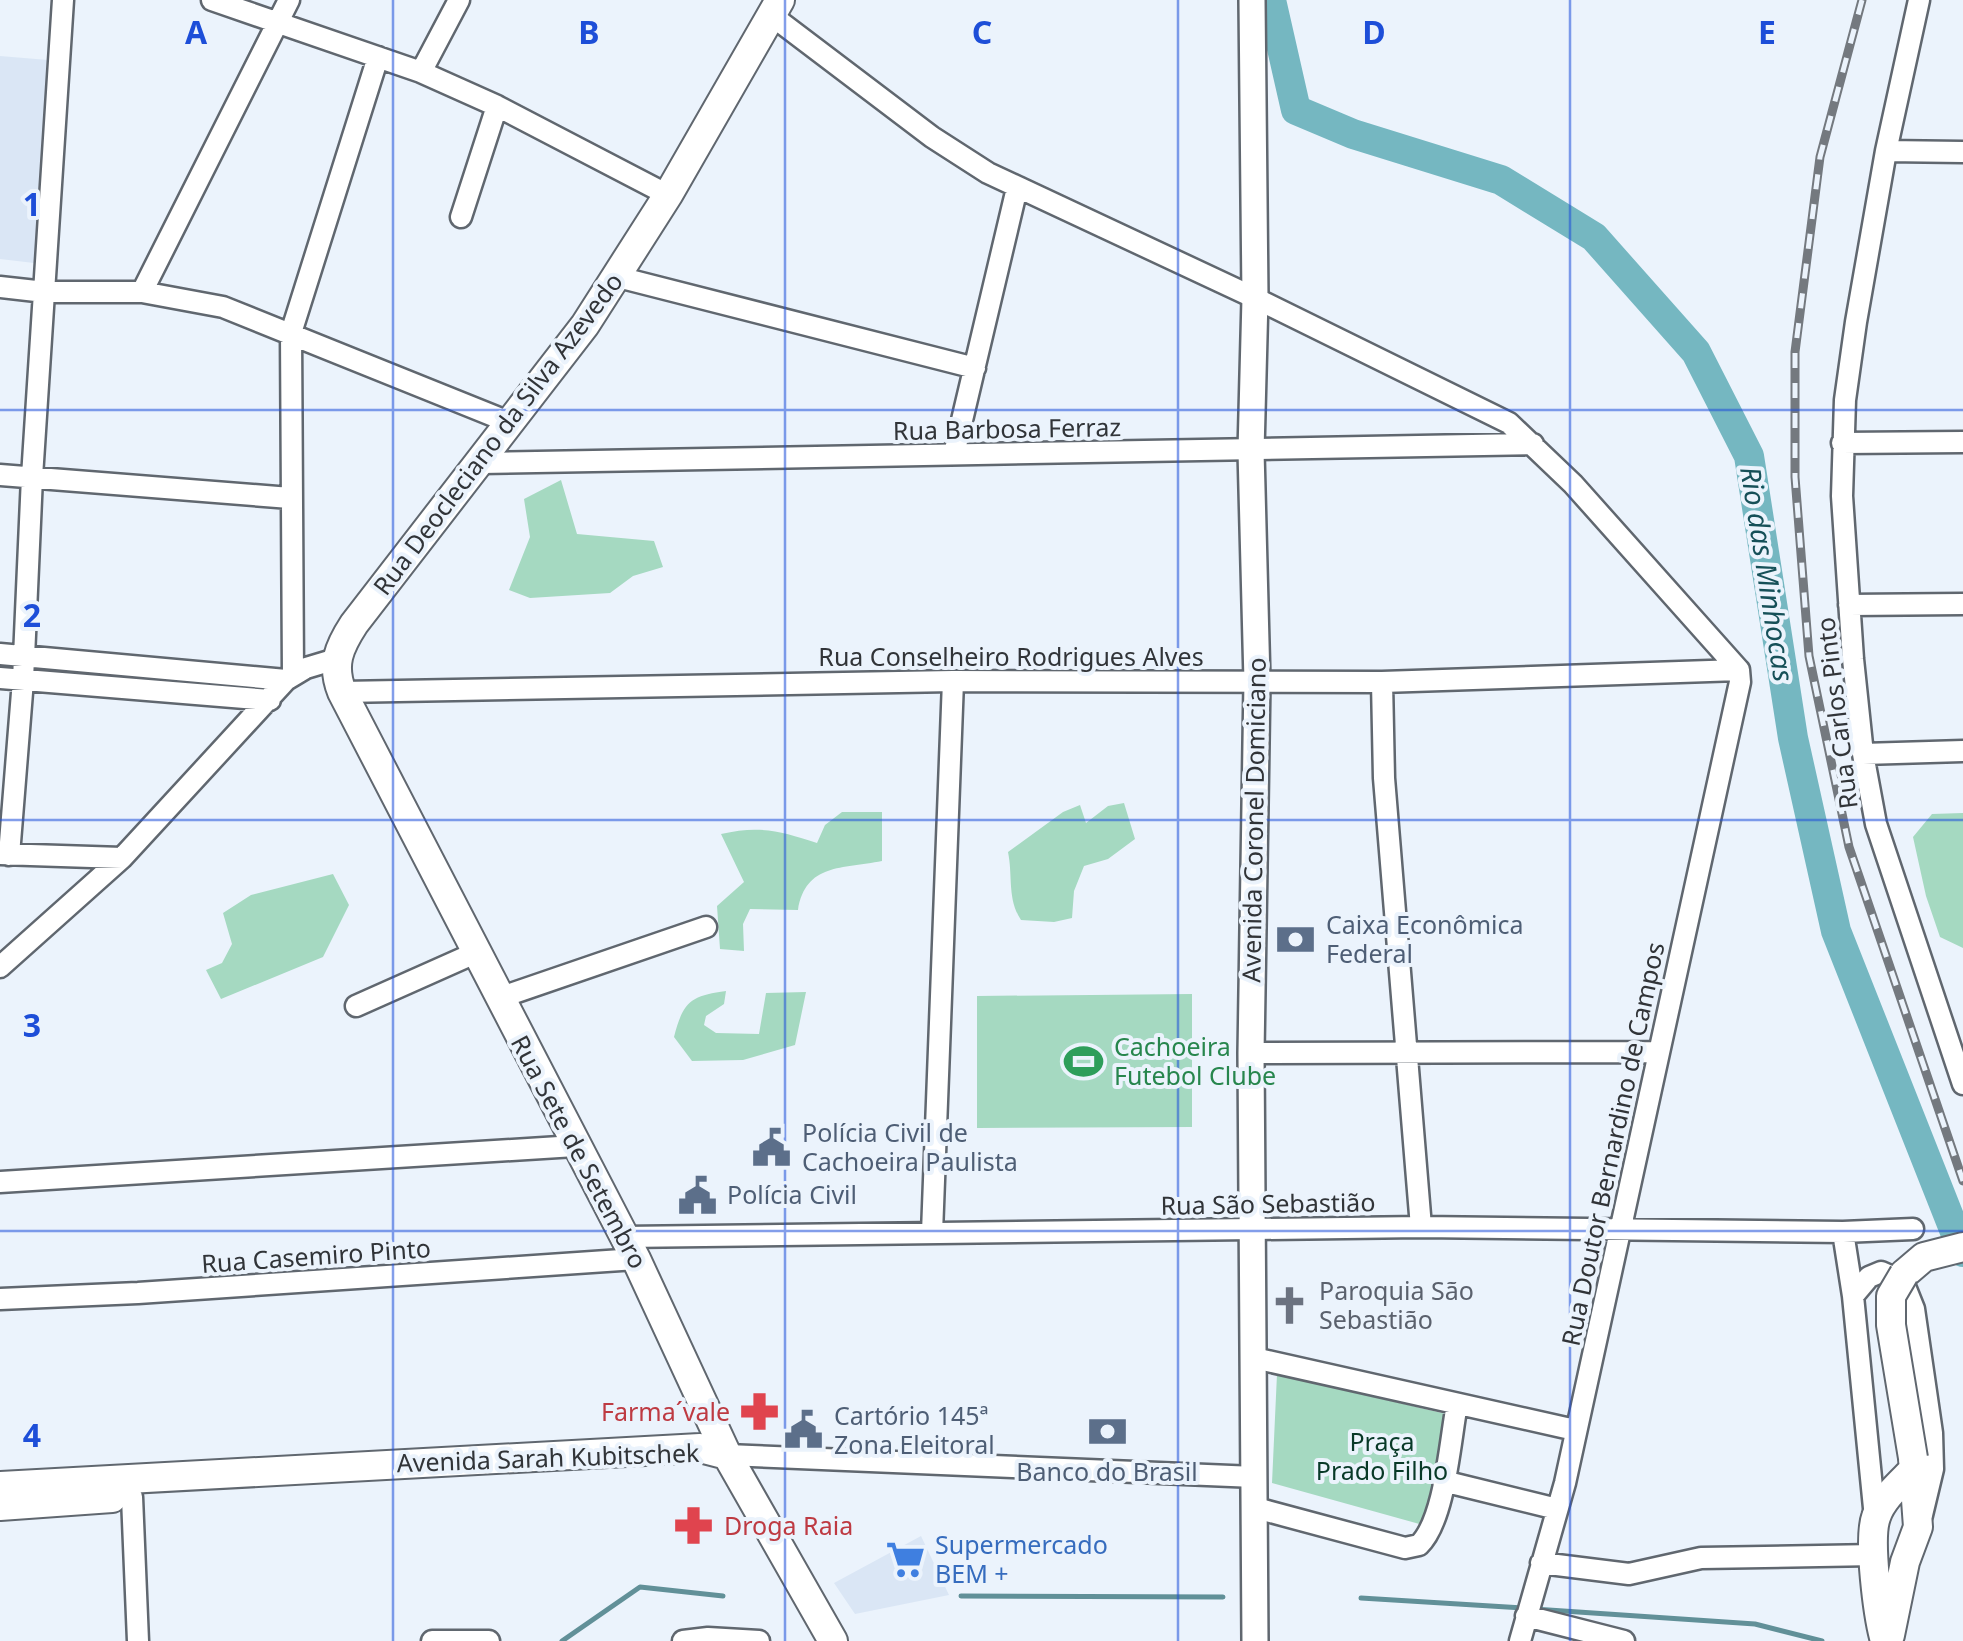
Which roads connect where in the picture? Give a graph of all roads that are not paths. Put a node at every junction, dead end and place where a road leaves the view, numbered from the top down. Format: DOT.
graph roads {
  1 [pos="63,0"];
  2 [pos="212,0"];
  3 [pos="289,0"];
  4 [pos="459,0"];
  5 [pos="1252,0"];
  6 [pos="1919,0"];
  7 [pos="775,8"];
  8 [pos="278,22"];
  9 [pos="378,56"];
  10 [pos="421,72"];
  11 [pos="497,106"];
  12 [pos="1886,152"];
  13 [pos="1963,152"];
  14 [pos="1018,188"];
  15 [pos="668,196"];
  16 [pos="461,217"];
  17 [pos="618,277"];
  18 [pos="0,287"];
  19 [pos="45,292"];
  20 [pos="142,292"];
  21 [pos="1255,298"];
  22 [pos="290,333"];
  23 [pos="975,368"];
  24 [pos="512,424"];
  25 [pos="1963,442"];
  26 [pos="1842,443"];
  27 [pos="1533,444"];
  28 [pos="1251,451"];
  29 [pos="954,454"];
  30 [pos="481,462"];
  31 [pos="0,475"];
  32 [pos="32,477"];
  33 [pos="290,498"];
  34 [pos="1963,604"];
  35 [pos="1849,606"];
  36 [pos="0,654"];
  37 [pos="25,656"];
  38 [pos="336,659"];
  39 [pos="1734,664"];
  40 [pos="289,677"];
  41 [pos="0,678"];
  42 [pos="24,680"];
  43 [pos="953,681"];
  44 [pos="1257,682"];
  45 [pos="1382,682"];
  46 [pos="342,692"];
  47 [pos="270,700"];
  48 [pos="1963,751"];
  49 [pos="1863,754"];
  50 [pos="4,855"];
  51 [pos="122,858"];
  52 [pos="706,927"];
  53 [pos="476,953"];
  54 [pos="0,967"];
  55 [pos="498,998"];
  56 [pos="356,1006"];
  57 [pos="1659,1052"];
  58 [pos="1252,1053"];
  59 [pos="1406,1053"];
  60 [pos="1963,1084"];
  61 [pos="575,1146"];
  62 [pos="0,1182"];
  63 [pos="1421,1227"];
  64 [pos="1913,1229"];
  65 [pos="1251,1230"];
  66 [pos="1621,1230"];
  67 [pos="1844,1232"];
  68 [pos="932,1233"];
  69 [pos="1963,1246"];
  70 [pos="630,1248"];
  71 [pos="1853,1296"];
  72 [pos="0,1299"];
  73 [pos="1921,1349"];
  74 [pos="1254,1358"];
  75 [pos="1861,1372"];
  76 [pos="1457,1404"];
  77 [pos="1575,1430"];
  78 [pos="727,1456"];
  79 [pos="1914,1463"];
  80 [pos="498,1469"];
  81 [pos="1255,1477"];
  82 [pos="1443,1481"];
  83 [pos="0,1486"];
  84 [pos="132,1496"];
  85 [pos="0,1506"];
  86 [pos="1256,1508"];
  87 [pos="1557,1510"];
  88 [pos="1915,1532"];
  89 [pos="1875,1535"];
  90 [pos="1541,1563"];
  91 [pos="1526,1616"];
  92 [pos="824,1640"];
  93 [pos="138,1641"];
  94 [pos="432,1641"];
  95 [pos="489,1641"];
  96 [pos="682,1641"];
  97 [pos="759,1641"];
  98 [pos="1254,1641"];
  99 [pos="1520,1641"];
  100 [pos="1624,1641"];
  101 [pos="1887,1641"];
  1 -- 19 [label="street"];
  2 -- 8 [label="street"];
  3 -- 8 [label="street"];
  4 -- 10 [label="street"];
  5 -- 21 [label="street, Avenida Coronel Domiciano"];
  6 -- 12 [label="street, Rua Carlos Pinto"];
  7 -- 14 [label="street"];
  7 -- 15 [label="main road, Rua Deocleciano da Silva Azevedo"];
  8 -- 9 [label="street"];
  8 -- 20 [label="street"];
  9 -- 10 [label="street"];
  9 -- 22 [label="street"];
  10 -- 11 [label="street"];
  11 -- 15 [label="street"];
  11 -- 16 [label="street"];
  12 -- 13 [label="street"];
  12 -- 26 [label="street, Rua Carlos Pinto"];
  14 -- 21 [label="street"];
  14 -- 23 [label="street"];
  15 -- 17 [label="main road, Rua Deocleciano da Silva Azevedo"];
  17 -- 23 [label="street"];
  17 -- 24 [label="main road, Rua Deocleciano da Silva Azevedo"];
  18 -- 19 [label="street"];
  19 -- 20 [label="street"];
  19 -- 32 [label="street"];
  20 -- 22 [label="street"];
  21 -- 27 [label="street"];
  21 -- 28 [label="street, Avenida Coronel Domiciano"];
  22 -- 24 [label="street"];
  22 -- 33 [label="street"];
  23 -- 29 [label="street"];
  24 -- 30 [label="main road, Rua Deocleciano da Silva Azevedo"];
  25 -- 26 [label="street"];
  26 -- 35 [label="street, Rua Carlos Pinto"];
  27 -- 28 [label="street, Rua Barbosa Ferraz"];
  27 -- 39 [label="street"];
  28 -- 29 [label="street, Rua Barbosa Ferraz"];
  28 -- 44 [label="street, Avenida Coronel Domiciano"];
  29 -- 30 [label="street, Rua Barbosa Ferraz"];
  30 -- 38 [label="main road, Rua Deocleciano da Silva Azevedo"];
  31 -- 32 [label="street"];
  32 -- 33 [label="street"];
  32 -- 37 [label="street"];
  33 -- 40 [label="street"];
  34 -- 35 [label="street"];
  35 -- 49 [label="street, Rua Carlos Pinto"];
  36 -- 37 [label="street"];
  37 -- 40 [label="street"];
  37 -- 42 [label="street"];
  38 -- 40 [label="street"];
  38 -- 46 [label="main road, Rua Sete de Setembro"];
  39 -- 45 [label="street, Rua Conselheiro Rodrigues Alves"];
  39 -- 57 [label="street, Rua Doutor Bernardino de Campos"];
  40 -- 47 [label="street"];
  41 -- 42 [label="street"];
  42 -- 47 [label="street"];
  42 -- 50 [label="street"];
  43 -- 44 [label="street, Rua Conselheiro Rodrigues Alves"];
  43 -- 46 [label="street, Rua Conselheiro Rodrigues Alves"];
  43 -- 68 [label="street"];
  44 -- 45 [label="street, Rua Conselheiro Rodrigues Alves"];
  44 -- 58 [label="street, Avenida Coronel Domiciano"];
  45 -- 59 [label="street"];
  46 -- 53 [label="main road, Rua Sete de Setembro"];
  47 -- 51 [label="street"];
  48 -- 49 [label="street"];
  49 -- 60 [label="street, Rua Carlos Pinto"];
  50 -- 51 [label="street"];
  51 -- 54 [label="street"];
  52 -- 55 [label="street"];
  53 -- 55 [label="main road, Rua Sete de Setembro"];
  53 -- 56 [label="street"];
  55 -- 61 [label="main road, Rua Sete de Setembro"];
  57 -- 59 [label="street"];
  57 -- 66 [label="street, Rua Doutor Bernardino de Campos"];
  58 -- 59 [label="street"];
  58 -- 65 [label="street, Avenida Coronel Domiciano"];
  59 -- 63 [label="street"];
  61 -- 62 [label="street"];
  61 -- 70 [label="main road, Rua Sete de Setembro"];
  63 -- 65 [label="street, Rua São Sebastião"];
  63 -- 66 [label="street, Rua São Sebastião"];
  64 -- 67 [label="street, Rua São Sebastião"];
  65 -- 68 [label="street, Rua São Sebastião"];
  65 -- 74 [label="street, Avenida Coronel Domiciano"];
  66 -- 67 [label="street, Rua São Sebastião"];
  66 -- 77 [label="street, Rua Doutor Bernardino de Campos"];
  67 -- 71 [label="street"];
  68 -- 70 [label="street, Rua São Sebastião"];
  69 -- 79 [label="main road, bridge"];
  70 -- 72 [label="street, Rua Casemiro Pinto"];
  70 -- 78 [label="main road, Rua Sete de Setembro"];
  71 -- 73 [label="street"];
  71 -- 75 [label="street"];
  73 -- 75 [label="street"];
  73 -- 88 [label="street"];
  74 -- 76 [label="street"];
  74 -- 81 [label="street, Avenida Coronel Domiciano"];
  75 -- 89 [label="street"];
  76 -- 77 [label="street"];
  76 -- 82 [label="street"];
  77 -- 87 [label="street, Rua Doutor Bernardino de Campos"];
  78 -- 80 [label="main road, Avenida Sarah Kubitschek"];
  78 -- 81 [label="street"];
  78 -- 92 [label="main road, Rua Sete de Setembro"];
  79 -- 88 [label="main road"];
  79 -- 89 [label="main road"];
  80 -- 83 [label="main road, Avenida Sarah Kubitschek"];
  80 -- 84 [label="main road, Avenida Sarah Kubitschek"];
  81 -- 86 [label="street, Avenida Coronel Domiciano"];
  82 -- 86 [label="street"];
  82 -- 87 [label="street"];
  84 -- 85 [label="main road, Avenida Sarah Kubitschek"];
  84 -- 93 [label="street"];
  86 -- 98 [label="street, Avenida Coronel Domiciano"];
  87 -- 90 [label="street, Rua Doutor Bernardino de Campos"];
  88 -- 89 [label="main road"];
  88 -- 101 [label="main road"];
  89 -- 90 [label="street"];
  89 -- 101 [label="main road"];
  90 -- 91 [label="street, Rua Doutor Bernardino de Campos"];
  91 -- 99 [label="street, Rua Doutor Bernardino de Campos"];
  91 -- 100 [label="street"];
  94 -- 95 [label="street"];
  96 -- 97 [label="street"];
}
